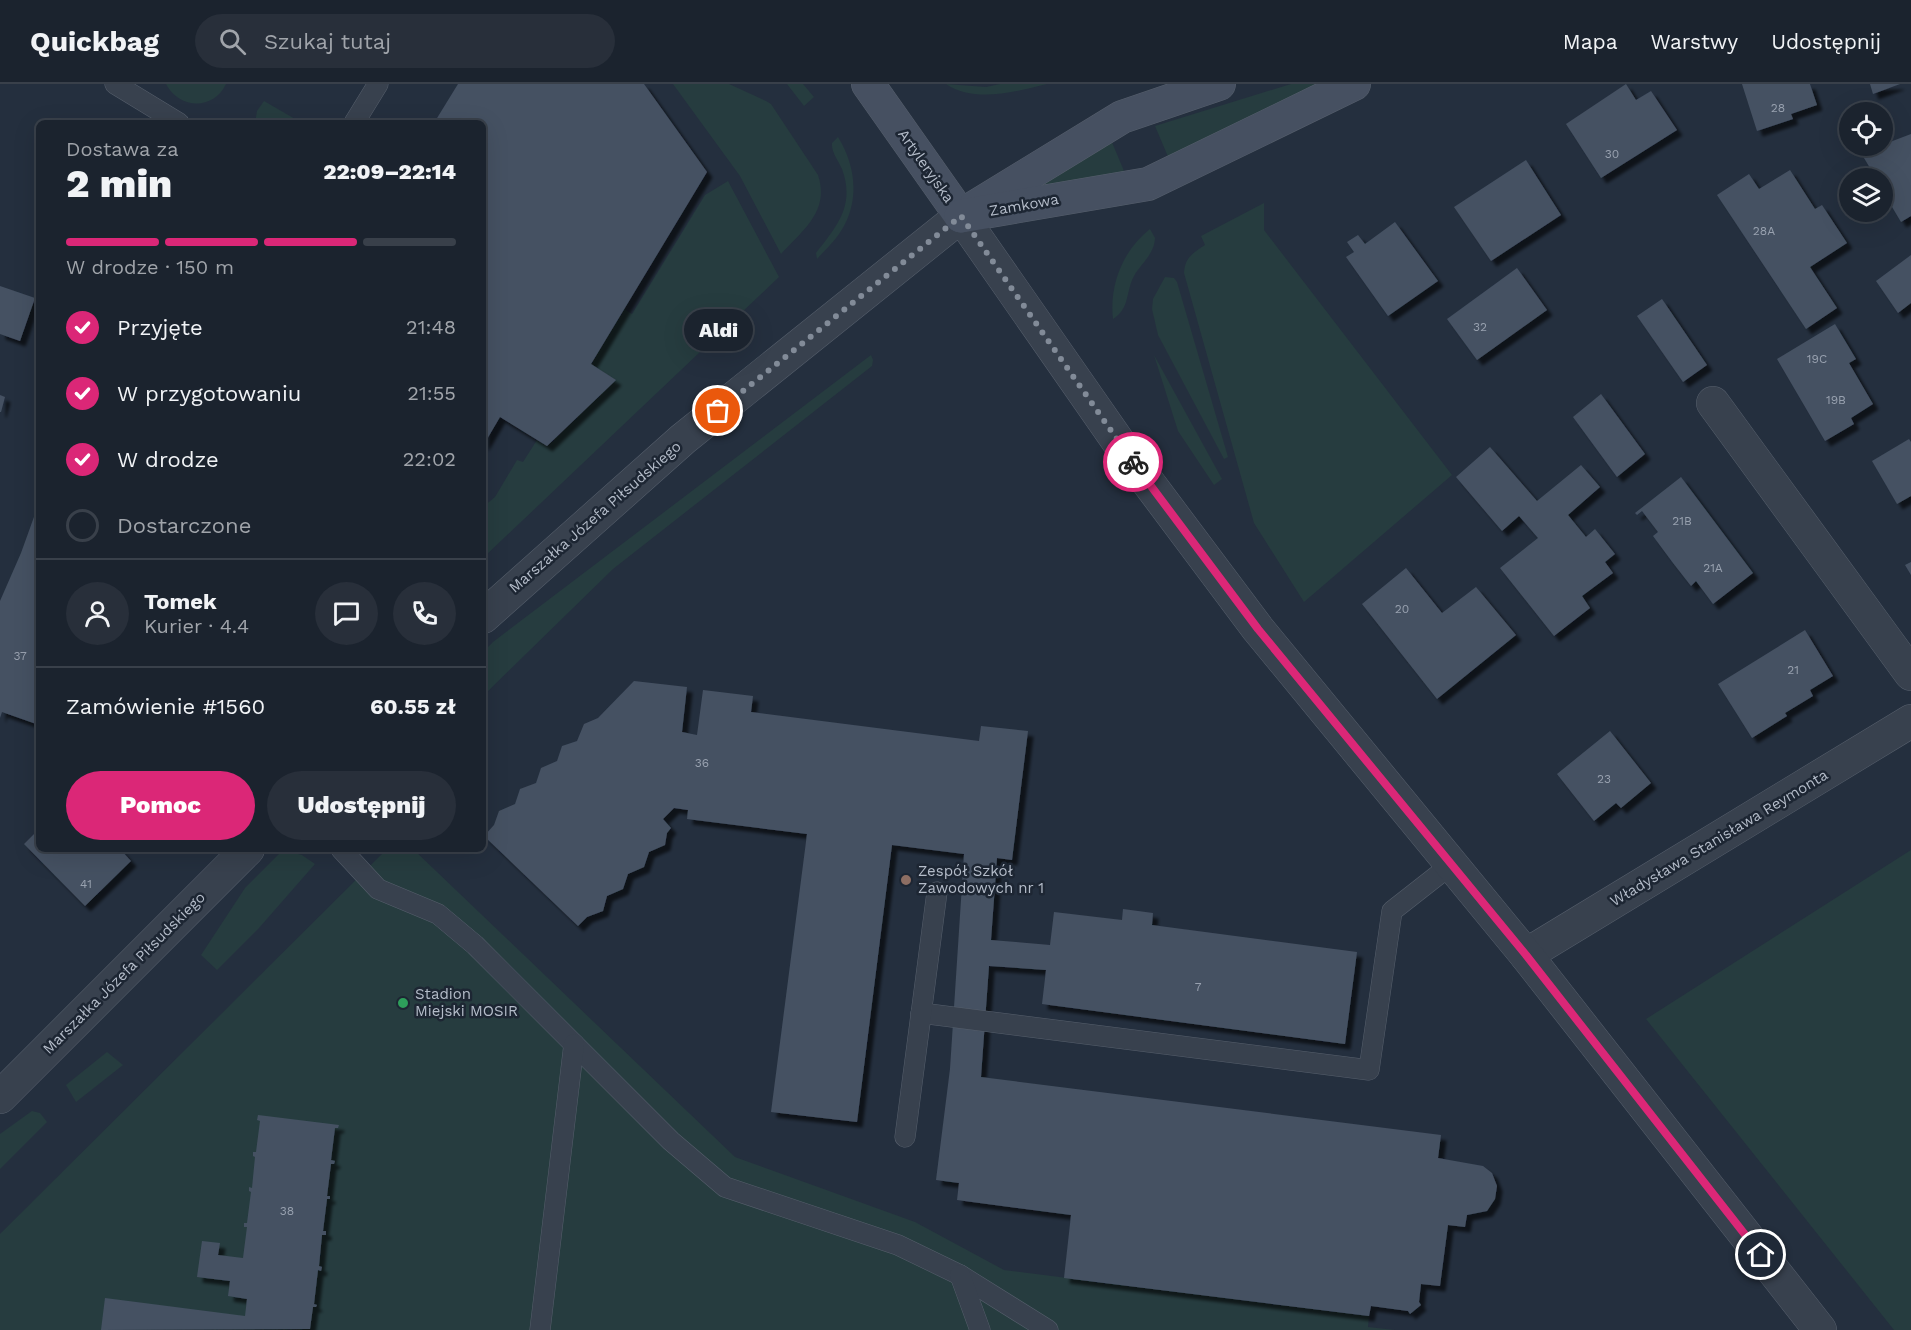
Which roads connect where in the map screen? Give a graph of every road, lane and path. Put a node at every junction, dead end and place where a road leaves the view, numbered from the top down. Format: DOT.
graph roads {
  1 [pos="116,84"];
  2 [pos="378,84"];
  3 [pos="868,84"];
  4 [pos="1219,84"];
  5 [pos="1354,84"];
  6 [pos="173,120"];
  7 [pos="356,120"];
  8 [pos="961,216"];
  9 [pos="1713,403"];
  10 [pos="486,614"];
  11 [pos="1911,674"];
  12 [pos="1911,722"];
  13 [pos="245,852"];
  14 [pos="344,852"];
  15 [pos="1452,864"];
  16 [pos="937,892"];
  17 [pos="1526,955"];
  18 [pos="921,1013"];
  19 [pos="574,1044"];
  20 [pos="0,1097"];
  21 [pos="906,1137"];
  22 [pos="960,1275"];
  23 [pos="540,1330"];
  24 [pos="980,1330"];
  25 [pos="1048,1330"];
  26 [pos="1820,1330"];
  1 -- 6 [label="lane"];
  2 -- 7 [label="lane"];
  3 -- 8 [label="main road, Artyleryjska"];
  4 -- 8 [label="main road, Zamkowa"];
  5 -- 8 [label="main road, Zamkowa"];
  8 -- 10 [label="street, Marszałka Józefa Piłsudskiego"];
  8 -- 15 [label="street, Artyleryjska"];
  9 -- 11 [label="street"];
  12 -- 17 [label="street, Władysława Stanisława Reymonta"];
  13 -- 20 [label="street, Marszałka Józefa Piłsudskiego"];
  14 -- 19 [label="lane"];
  15 -- 17 [label="street, Artyleryjska"];
  15 -- 18 [label="lane"];
  16 -- 18 [label="lane"];
  17 -- 26 [label="street, Artyleryjska"];
  18 -- 21 [label="lane"];
  19 -- 22 [label="lane"];
  19 -- 23 [label="lane"];
  22 -- 24 [label="lane"];
  22 -- 25 [label="lane"];
}
